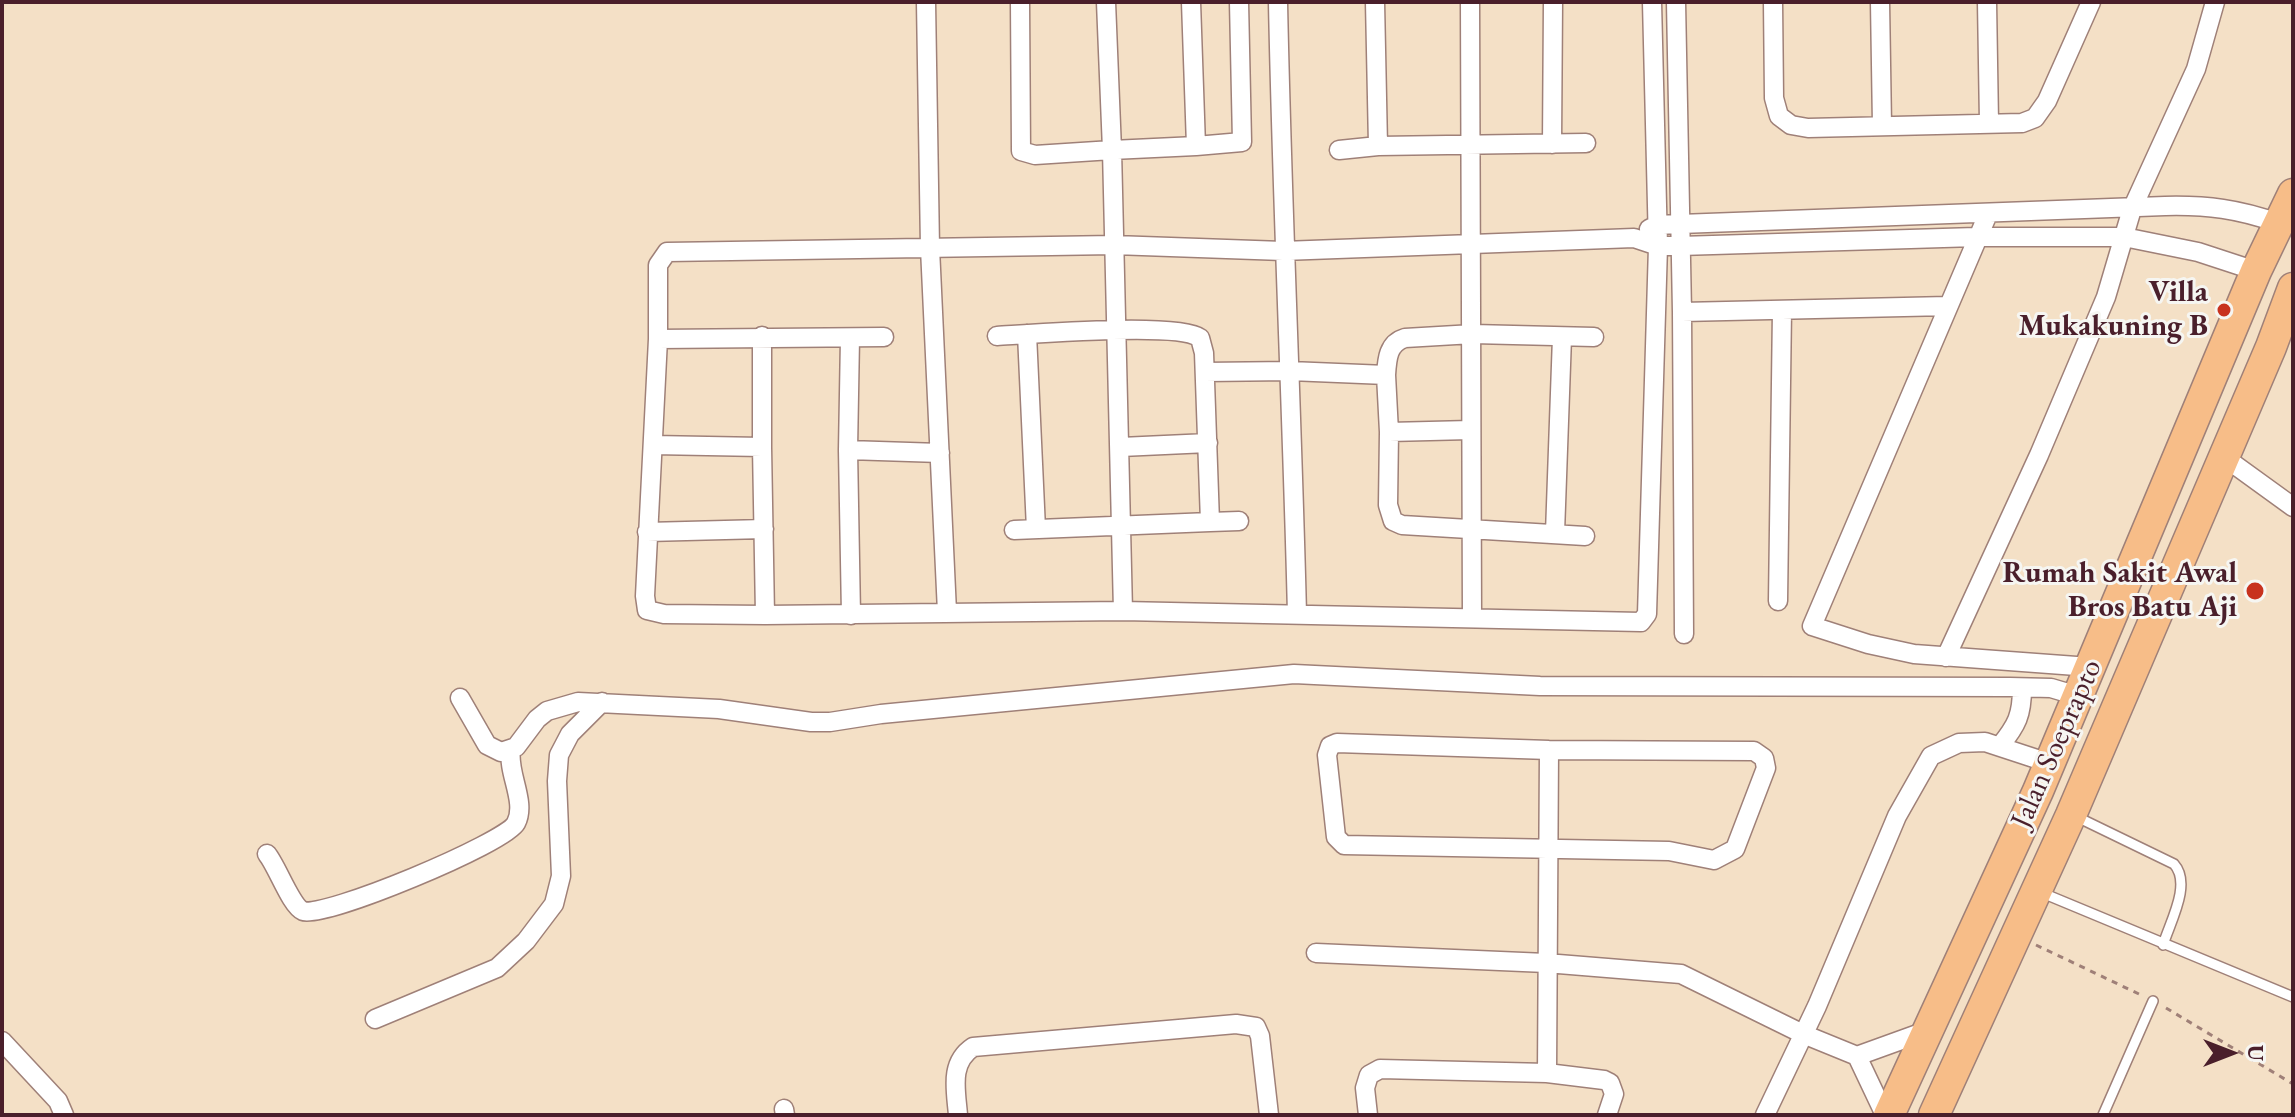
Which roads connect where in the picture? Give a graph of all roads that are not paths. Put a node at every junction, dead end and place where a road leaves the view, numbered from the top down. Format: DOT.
graph roads {
  1 [pos="926,2"];
  2 [pos="1020,2"];
  3 [pos="1106,2"];
  4 [pos="1191,2"];
  5 [pos="1239,2"];
  6 [pos="1278,2"];
  7 [pos="1375,2"];
  8 [pos="1470,2"];
  9 [pos="1553,2"];
  10 [pos="1652,2"];
  11 [pos="1676,2"];
  12 [pos="1773,2"];
  13 [pos="1880,2"];
  14 [pos="1987,2"];
  15 [pos="2091,2"];
  16 [pos="2215,2"];
  17 [pos="1989,123"];
  18 [pos="1882,126"];
  19 [pos="1586,143"];
  20 [pos="1470,144"];
  21 [pos="1552,144"];
  22 [pos="1196,146"];
  23 [pos="1378,146"];
  24 [pos="1112,150"];
  25 [pos="1339,150"];
  26 [pos="2293,194"];
  27 [pos="2132,209"];
  28 [pos="1988,214"];
  29 [pos="2278,223"];
  30 [pos="1680,224"];
  31 [pos="1657,225"];
  32 [pos="1976,237"];
  33 [pos="2124,237"];
  34 [pos="1634,238"];
  35 [pos="1469,244"];
  36 [pos="1114,245"];
  37 [pos="1658,246"];
  38 [pos="1680,246"];
  39 [pos="930,248"];
  40 [pos="1283,251"];
  41 [pos="2256,271"];
  42 [pos="2293,288"];
  43 [pos="1948,306"];
  44 [pos="1782,310"];
  45 [pos="1682,312"];
  46 [pos="1118,331"];
  47 [pos="1027,334"];
  48 [pos="1473,334"];
  49 [pos="762,336"];
  50 [pos="997,336"];
  51 [pos="884,337"];
  52 [pos="1562,337"];
  53 [pos="1594,337"];
  54 [pos="850,338"];
  55 [pos="658,339"];
  56 [pos="1290,371"];
  57 [pos="1205,372"];
  58 [pos="1386,375"];
  59 [pos="1470,430"];
  60 [pos="1389,432"];
  61 [pos="1208,443"];
  62 [pos="653,445"];
  63 [pos="762,447"];
  64 [pos="1121,447"];
  65 [pos="848,450"];
  66 [pos="940,453"];
  67 [pos="2224,457"];
  68 [pos="2293,507"];
  69 [pos="1239,521"];
  70 [pos="1210,522"];
  71 [pos="1121,527"];
  72 [pos="764,529"];
  73 [pos="1036,529"];
  74 [pos="1014,530"];
  75 [pos="1473,530"];
  76 [pos="647,532"];
  77 [pos="1555,533"];
  78 [pos="1585,536"];
  79 [pos="1778,601"];
  80 [pos="1123,611"];
  81 [pos="947,612"];
  82 [pos="1297,614"];
  83 [pos="765,615"];
  84 [pos="851,615"];
  85 [pos="1472,618"];
  86 [pos="1684,634"];
  87 [pos="1946,657"];
  88 [pos="2095,658"];
  89 [pos="2136,665"];
  90 [pos="2022,688"];
  91 [pos="2078,696"];
  92 [pos="460,698"];
  93 [pos="602,702"];
  94 [pos="2000,746"];
  95 [pos="511,750"];
  96 [pos="1549,750"];
  97 [pos="2049,763"];
  98 [pos="2071,815"];
  99 [pos="1549,850"];
  100 [pos="267,854"];
  101 [pos="2037,891"];
  102 [pos="2163,945"];
  103 [pos="1316,953"];
  104 [pos="1546,963"];
  105 [pos="2293,997"];
  106 [pos="2153,1001"];
  107 [pos="375,1019"];
  108 [pos="1930,1029"];
  109 [pos="1803,1034"];
  110 [pos="2,1041"];
  111 [pos="1857,1056"];
  112 [pos="1547,1073"];
  113 [pos="64,1115"];
  114 [pos="958,1115"];
  115 [pos="1269,1115"];
  116 [pos="1368,1115"];
  117 [pos="1607,1115"];
  118 [pos="1765,1115"];
  119 [pos="1887,1115"];
  120 [pos="1934,1115"];
  121 [pos="2103,1115"];
  1 -- 39 [label="street"];
  2 -- 24 [label="street"];
  3 -- 24 [label="street"];
  4 -- 22 [label="street"];
  5 -- 22 [label="street"];
  6 -- 40 [label="street"];
  7 -- 23 [label="street"];
  8 -- 20 [label="street"];
  9 -- 21 [label="street"];
  10 -- 31 [label="street"];
  11 -- 30 [label="street"];
  12 -- 18 [label="street"];
  13 -- 18 [label="street"];
  14 -- 17 [label="street"];
  15 -- 17 [label="street"];
  16 -- 27 [label="street"];
  17 -- 18 [label="street"];
  19 -- 21 [label="street"];
  20 -- 21 [label="street"];
  20 -- 23 [label="street"];
  20 -- 35 [label="street"];
  22 -- 24 [label="street"];
  23 -- 25 [label="street"];
  24 -- 36 [label="street"];
  26 -- 29 [label="highway, Jalan Soeprapto"];
  27 -- 28 [label="street"];
  27 -- 29 [label="street"];
  27 -- 33 [label="street"];
  28 -- 30 [label="street"];
  28 -- 32 [label="street"];
  29 -- 41 [label="highway, Jalan Soeprapto"];
  30 -- 31 [label="street"];
  30 -- 38 [label="street"];
  31 -- 34 [label="street"];
  31 -- 37 [label="street"];
  32 -- 33 [label="street"];
  32 -- 38 [label="street"];
  32 -- 43 [label="street"];
  33 -- 41 [label="street"];
  33 -- 87 [label="street"];
  34 -- 35 [label="street"];
  34 -- 37 [label="street"];
  35 -- 40 [label="street"];
  35 -- 48 [label="street"];
  36 -- 39 [label="street"];
  36 -- 40 [label="street"];
  36 -- 46 [label="street"];
  37 -- 38 [label="street"];
  37 -- 85 [label="street"];
  38 -- 45 [label="street"];
  39 -- 55 [label="street"];
  39 -- 66 [label="street"];
  40 -- 56 [label="street"];
  41 -- 88 [label="highway, Jalan Soeprapto"];
  42 -- 67 [label="highway, Jalan Soeprapto"];
  43 -- 44 [label="street"];
  43 -- 87 [label="street"];
  44 -- 45 [label="street"];
  44 -- 79 [label="street"];
  45 -- 86 [label="street"];
  46 -- 47 [label="street"];
  46 -- 57 [label="street"];
  46 -- 64 [label="street"];
  47 -- 50 [label="street"];
  47 -- 73 [label="street"];
  48 -- 52 [label="street"];
  48 -- 58 [label="street"];
  48 -- 59 [label="street"];
  49 -- 54 [label="street"];
  49 -- 55 [label="street"];
  49 -- 63 [label="street"];
  51 -- 54 [label="street"];
  52 -- 53 [label="street"];
  52 -- 77 [label="street"];
  54 -- 65 [label="street"];
  55 -- 62 [label="street"];
  56 -- 57 [label="street"];
  56 -- 58 [label="street"];
  56 -- 82 [label="street"];
  57 -- 61 [label="street"];
  58 -- 60 [label="street"];
  59 -- 60 [label="street"];
  59 -- 75 [label="street"];
  60 -- 75 [label="street"];
  61 -- 64 [label="street"];
  61 -- 70 [label="street"];
  62 -- 63 [label="street"];
  62 -- 76 [label="street"];
  63 -- 72 [label="street"];
  64 -- 71 [label="street"];
  65 -- 66 [label="street"];
  65 -- 84 [label="street"];
  66 -- 81 [label="street"];
  67 -- 68 [label="street"];
  67 -- 89 [label="highway, Jalan Soeprapto"];
  69 -- 70 [label="street"];
  70 -- 71 [label="street"];
  71 -- 73 [label="street"];
  71 -- 80 [label="street"];
  72 -- 76 [label="street"];
  72 -- 83 [label="street"];
  73 -- 74 [label="street"];
  75 -- 77 [label="street"];
  75 -- 85 [label="street"];
  76 -- 83 [label="street"];
  77 -- 78 [label="street"];
  80 -- 81 [label="street"];
  80 -- 82 [label="street"];
  81 -- 84 [label="street"];
  82 -- 85 [label="street"];
  83 -- 84 [label="street"];
  87 -- 88 [label="street"];
  88 -- 89 [label="highway"];
  88 -- 91 [label="highway, Jalan Soeprapto"];
  89 -- 98 [label="highway, Jalan Soeprapto"];
  90 -- 91 [label="street"];
  90 -- 93 [label="street"];
  90 -- 94 [label="street"];
  91 -- 97 [label="highway, Jalan Soeprapto"];
  92 -- 95 [label="street"];
  93 -- 95 [label="street"];
  93 -- 107 [label="street"];
  94 -- 97 [label="street"];
  94 -- 109 [label="street"];
  95 -- 100 [label="street"];
  96 -- 99 [label="street"];
  96 -- 99 [label="street"];
  96 -- 99 [label="street"];
  97 -- 108 [label="highway, Jalan Soeprapto"];
  98 -- 101 [label="highway, Jalan Soeprapto"];
  98 -- 102 [label="lane"];
  99 -- 104 [label="street"];
  101 -- 102 [label="lane"];
  101 -- 120 [label="highway, Jalan Soeprapto"];
  102 -- 105 [label="lane"];
  103 -- 104 [label="street"];
  104 -- 109 [label="street"];
  104 -- 112 [label="street"];
  106 -- 121 [label="lane"];
  108 -- 111 [label="street"];
  108 -- 119 [label="highway, Jalan Soeprapto"];
  109 -- 111 [label="street"];
  109 -- 118 [label="street"];
  110 -- 113 [label="street"];
  111 -- 119 [label="street"];
  112 -- 116 [label="street"];
  112 -- 117 [label="street"];
  114 -- 115 [label="street"];
}
